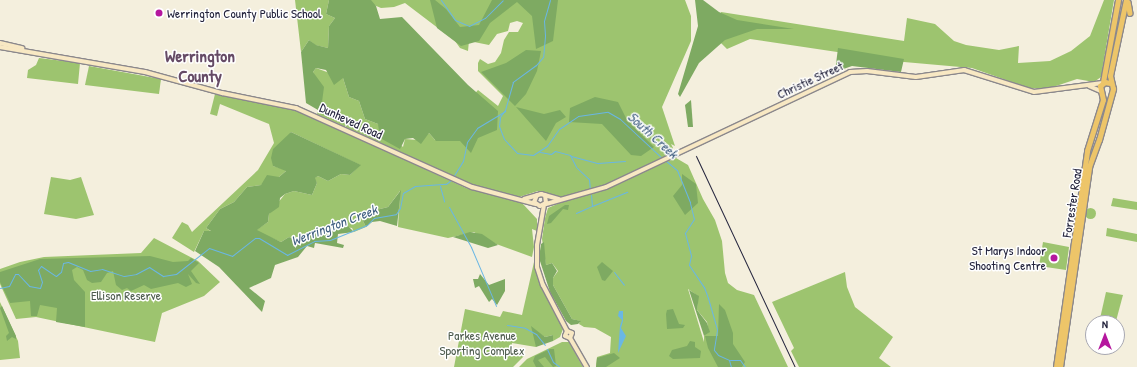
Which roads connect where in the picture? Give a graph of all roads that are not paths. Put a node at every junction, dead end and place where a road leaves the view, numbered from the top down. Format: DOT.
graph roads {
  1 [pos="1118,0"];
  2 [pos="1127,0"];
  3 [pos="1130,13"];
  4 [pos="2,45"];
  5 [pos="86,60"];
  6 [pos="122,65"];
  7 [pos="116,67"];
  8 [pos="127,69"];
  9 [pos="165,76"];
  10 [pos="1102,83"];
  11 [pos="1110,83"];
  12 [pos="1083,85"];
  13 [pos="1101,92"];
  14 [pos="1110,93"];
  15 [pos="543,194"];
  16 [pos="537,195"];
  17 [pos="523,199"];
  18 [pos="560,199"];
  19 [pos="545,204"];
  20 [pos="537,205"];
  21 [pos="540,217"];
  22 [pos="1071,285"];
  23 [pos="1065,298"];
  24 [pos="1066,319"];
  25 [pos="587,367"];
  26 [pos="1056,367"];
  27 [pos="1060,367"];
  1 -- 10 [label="main road"];
  2 -- 3 [label="main road"];
  2 -- 11 [label="main road"];
  4 -- 5 [label="main road, Dunheved Road"];
  5 -- 6 [label="main road, Dunheved Road"];
  5 -- 7 [label="main road, Dunheved Road"];
  6 -- 7 [label="main road"];
  6 -- 8 [label="main road"];
  6 -- 9 [label="main road, Dunheved Road"];
  7 -- 8 [label="main road, Dunheved Road"];
  8 -- 9 [label="main road, Dunheved Road"];
  9 -- 17 [label="main road, Dunheved Road"];
  10 -- 11 [label="main road"];
  10 -- 12 [label="main road, Christie Street"];
  10 -- 13 [label="main road, Forrester Road"];
  11 -- 14 [label="main road, Forrester Road"];
  12 -- 13 [label="main road, Christie Street"];
  12 -- 18 [label="main road, Christie Street"];
  13 -- 14 [label="main road"];
  13 -- 23 [label="main road, Forrester Road"];
  14 -- 22 [label="main road, Forrester Road"];
  15 -- 16 [label="main road"];
  15 -- 18 [label="main road, Christie Street"];
  15 -- 19 [label="main road"];
  16 -- 17 [label="main road, Dunheved Road"];
  16 -- 20 [label="main road"];
  17 -- 20 [label="main road, Dunheved Road"];
  18 -- 19 [label="main road, Christie Street"];
  19 -- 20 [label="main road"];
  19 -- 21 [label="main road"];
  20 -- 21 [label="main road"];
  21 -- 25 [label="main road"];
  22 -- 23 [label="main road"];
  22 -- 24 [label="main road, Forrester Road"];
  23 -- 24 [label="main road"];
  23 -- 26 [label="main road, Forrester Road"];
  24 -- 27 [label="main road, Forrester Road"];
}
